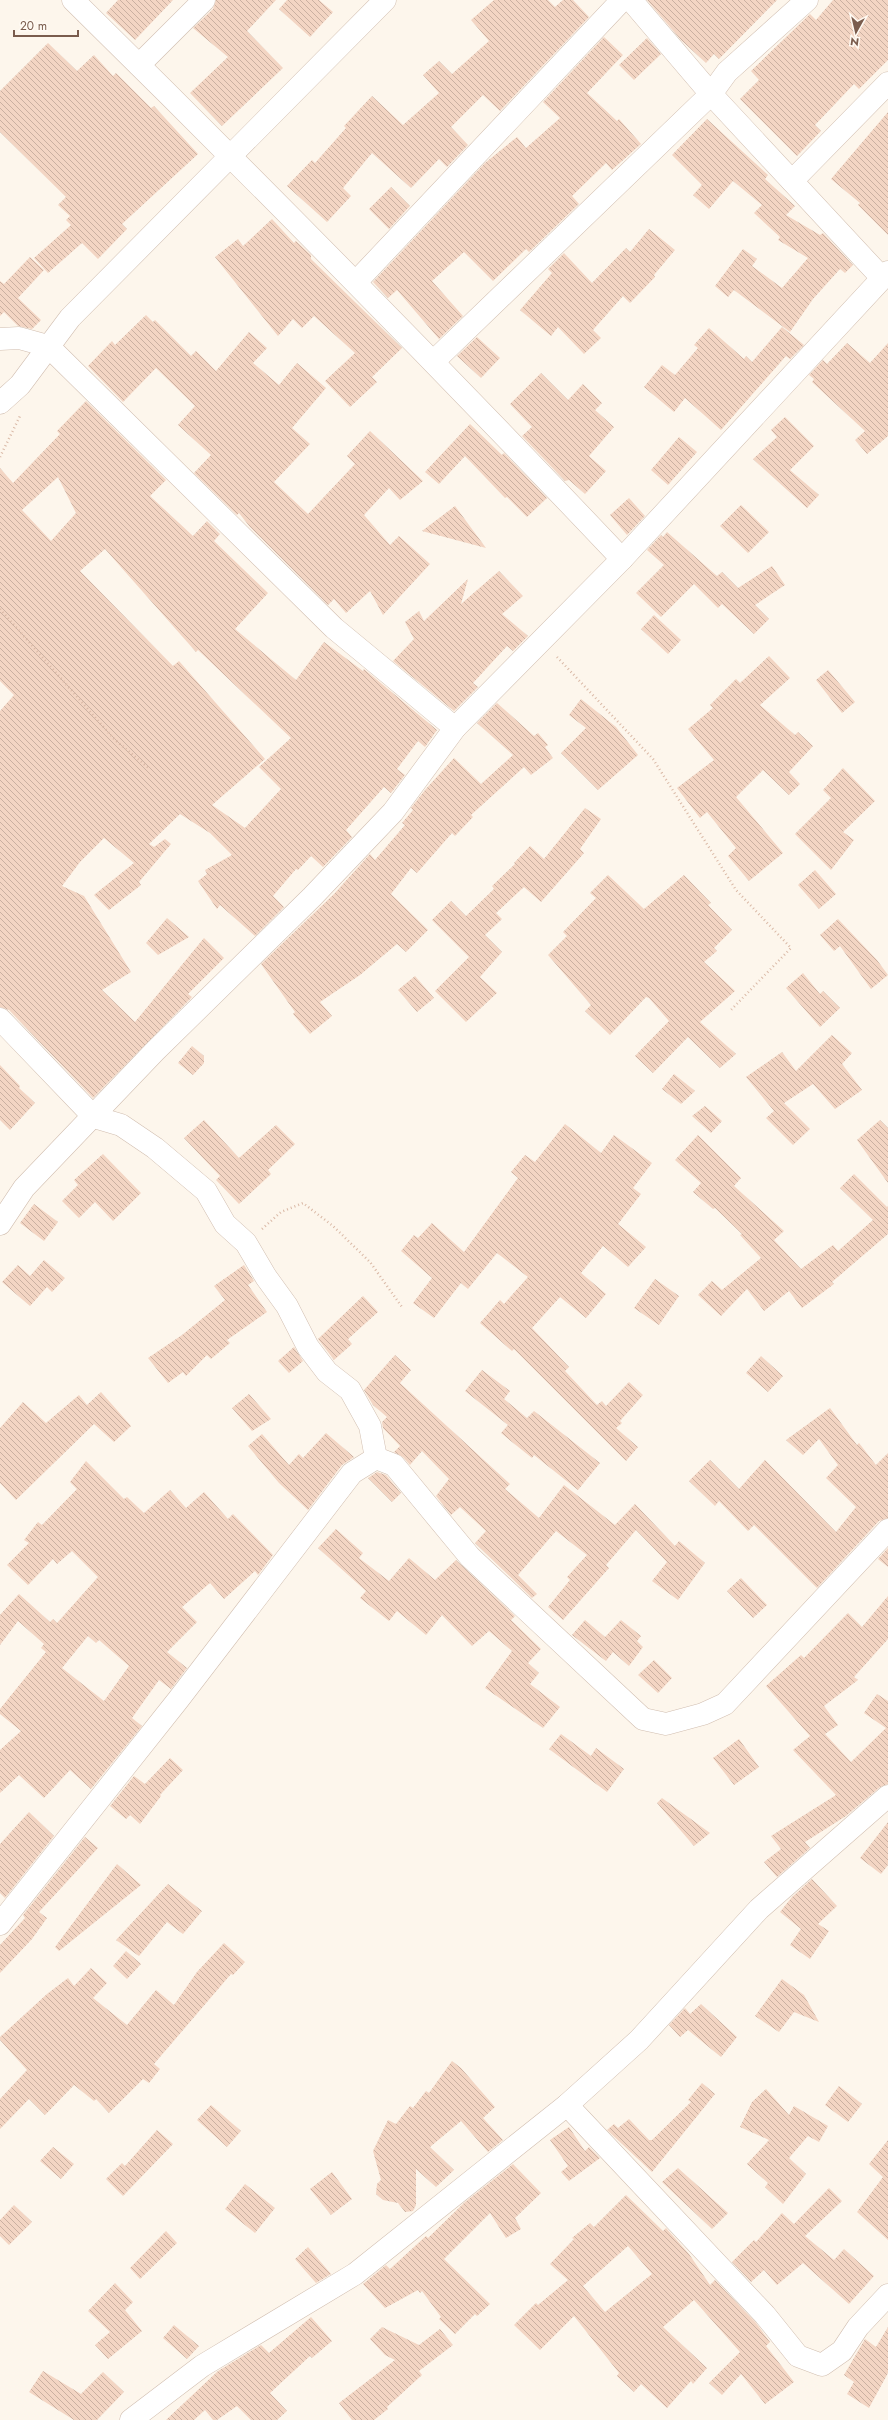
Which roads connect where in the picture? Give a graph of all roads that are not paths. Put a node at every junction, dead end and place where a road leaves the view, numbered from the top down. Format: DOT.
graph roads {
  1 [pos="73,0"];
  2 [pos="204,0"];
  3 [pos="385,0"];
  4 [pos="622,0"];
  5 [pos="631,0"];
  6 [pos="807,0"];
  7 [pos="139,65"];
  8 [pos="888,83"];
  9 [pos="711,94"];
  10 [pos="232,156"];
  11 [pos="792,181"];
  12 [pos="885,275"];
  13 [pos="356,282"];
  14 [pos="0,339"];
  15 [pos="48,346"];
  16 [pos="434,361"];
  17 [pos="5,399"];
  18 [pos="622,558"];
  19 [pos="455,728"];
  20 [pos="0,1019"];
  21 [pos="94,1117"];
  22 [pos="0,1224"];
  23 [pos="376,1458"];
  24 [pos="888,1530"];
  25 [pos="888,1796"];
  26 [pos="0,1924"];
  27 [pos="567,2105"];
  28 [pos="888,2295"];
  29 [pos="131,2420"];
  1 -- 7 [label="street"];
  2 -- 7 [label="street"];
  3 -- 10 [label="street"];
  4 -- 13 [label="street"];
  5 -- 9 [label="street"];
  6 -- 9 [label="street"];
  7 -- 10 [label="street"];
  8 -- 11 [label="street"];
  9 -- 11 [label="street"];
  9 -- 16 [label="street"];
  10 -- 13 [label="street"];
  10 -- 15 [label="street"];
  11 -- 12 [label="street"];
  12 -- 18 [label="street"];
  13 -- 16 [label="street"];
  14 -- 15 [label="street"];
  15 -- 17 [label="street"];
  15 -- 19 [label="street"];
  16 -- 18 [label="street"];
  18 -- 19 [label="street"];
  19 -- 21 [label="street"];
  20 -- 21 [label="street"];
  21 -- 22 [label="street"];
  21 -- 23 [label="street"];
  23 -- 24 [label="street"];
  23 -- 26 [label="street"];
  25 -- 27 [label="street"];
  27 -- 28 [label="street"];
  27 -- 29 [label="street"];
}
